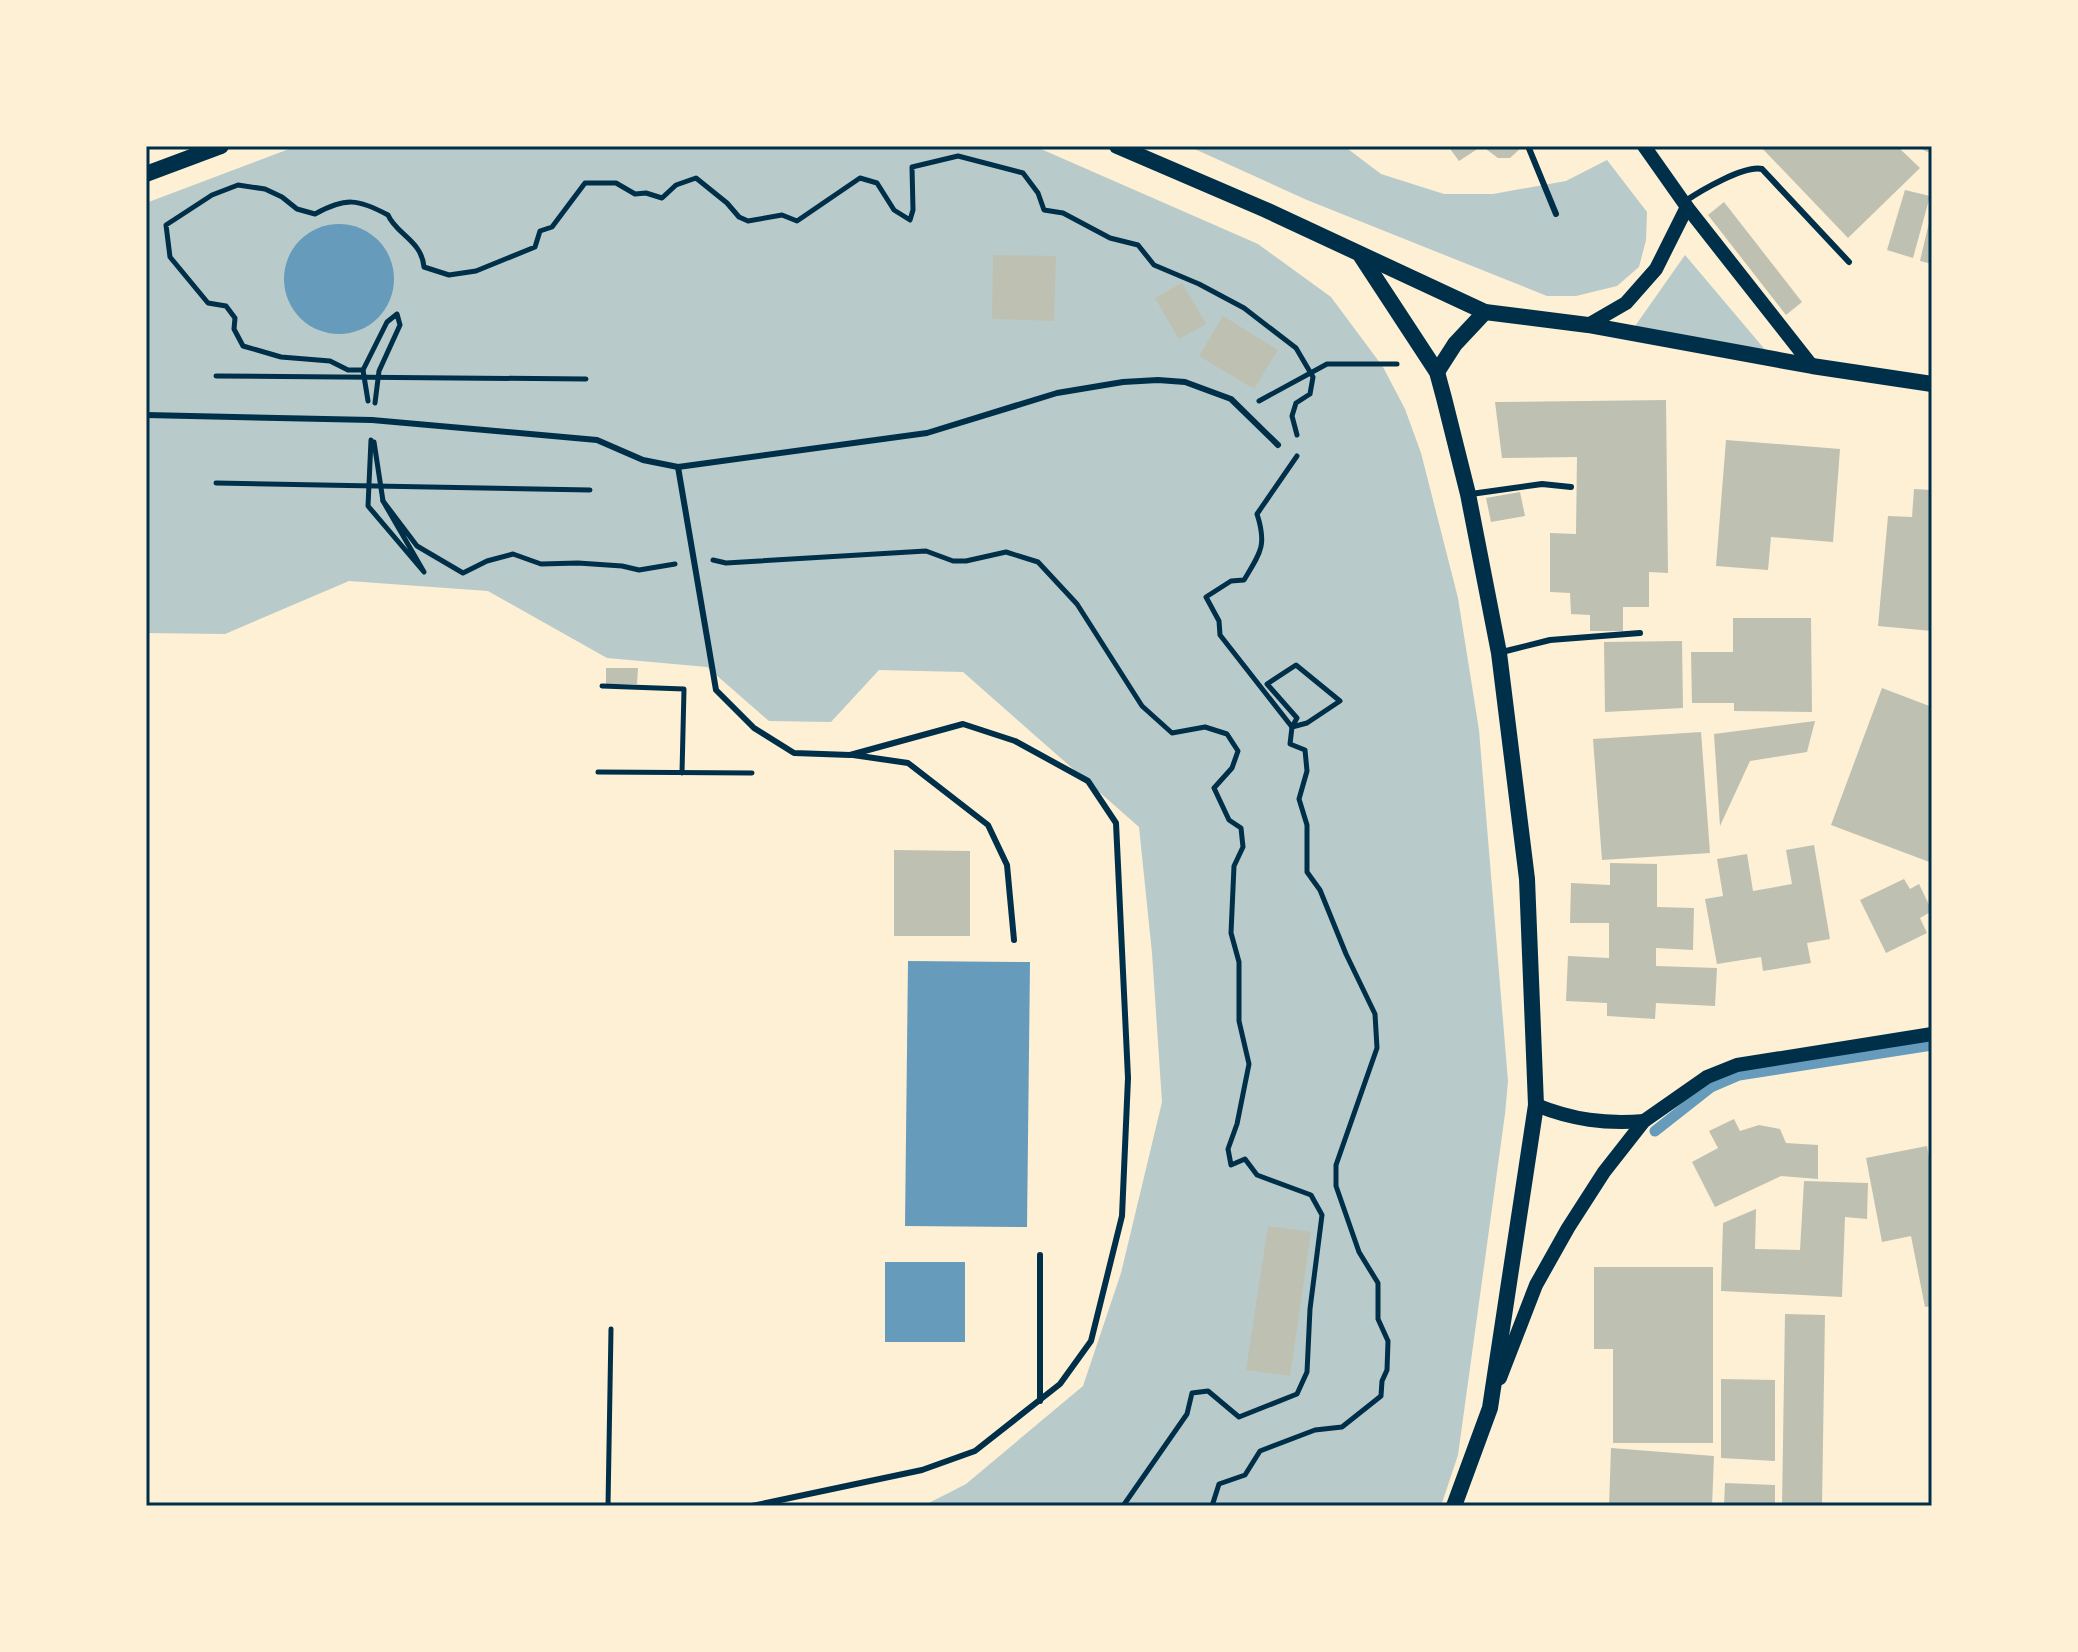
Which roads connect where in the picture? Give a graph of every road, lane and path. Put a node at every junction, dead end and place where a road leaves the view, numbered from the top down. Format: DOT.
graph roads {
  1 [pos="221,146"];
  2 [pos="1117,146"];
  3 [pos="1528,146"];
  4 [pos="1644,146"];
  5 [pos="146,174"];
  6 [pos="1686,205"];
  7 [pos="1556,214"];
  8 [pos="1361,256"];
  9 [pos="1849,262"];
  10 [pos="1485,312"];
  11 [pos="1588,325"];
  12 [pos="1397,364"];
  13 [pos="1812,366"];
  14 [pos="379,371"];
  15 [pos="1437,372"];
  16 [pos="216,376"];
  17 [pos="586,379"];
  18 [pos="1932,384"];
  19 [pos="1242,410"];
  20 [pos="146,415"];
  21 [pos="1298,438"];
  22 [pos="1278,445"];
  23 [pos="1300,449"];
  24 [pos="678,467"];
  25 [pos="216,483"];
  26 [pos="1571,487"];
  27 [pos="590,490"];
  28 [pos="1468,494"];
  29 [pos="1640,633"];
  30 [pos="1499,653"];
  31 [pos="602,686"];
  32 [pos="1292,727"];
  33 [pos="850,755"];
  34 [pos="598,772"];
  35 [pos="682,773"];
  36 [pos="752,773"];
  37 [pos="1014,940"];
  38 [pos="1932,1034"];
  39 [pos="1536,1105"];
  40 [pos="1644,1121"];
  41 [pos="1040,1255"];
  42 [pos="611,1329"];
  43 [pos="1040,1401"];
  44 [pos="1490,1408"];
  45 [pos="608,1506"];
  46 [pos="752,1506"];
  47 [pos="1212,1506"];
  48 [pos="1454,1506"];
  1 -- 5 [label="main road"];
  2 -- 8 [label="main road"];
  3 -- 7 [label="lane"];
  4 -- 6 [label="street"];
  6 -- 9 [label="lane"];
  6 -- 11 [label="street"];
  6 -- 13 [label="street"];
  8 -- 10 [label="main road"];
  8 -- 15 [label="main road"];
  10 -- 11 [label="main road"];
  10 -- 15 [label="main road"];
  11 -- 13 [label="main road"];
  12 -- 19 [label="path"];
  13 -- 18 [label="main road"];
  14 -- 21 [label="path"];
  15 -- 28 [label="main road"];
  16 -- 17 [label="path"];
  19 -- 22 [label="lane"];
  19 -- 24 [label="lane"];
  20 -- 24 [label="lane"];
  23 -- 32 [label="path"];
  24 -- 33 [label="lane"];
  25 -- 27 [label="path"];
  26 -- 28 [label="lane"];
  28 -- 30 [label="main road"];
  29 -- 30 [label="lane"];
  30 -- 39 [label="main road"];
  31 -- 35 [label="path"];
  32 -- 32 [label="path"];
  32 -- 47 [label="path"];
  33 -- 37 [label="lane"];
  33 -- 43 [label="lane"];
  34 -- 35 [label="path"];
  35 -- 36 [label="path"];
  38 -- 40 [label="street"];
  39 -- 40 [label="street"];
  39 -- 44 [label="main road"];
  40 -- 44 [label="street"];
  41 -- 43 [label="lane"];
  42 -- 45 [label="path"];
  43 -- 46 [label="lane"];
  44 -- 48 [label="main road"];
}
